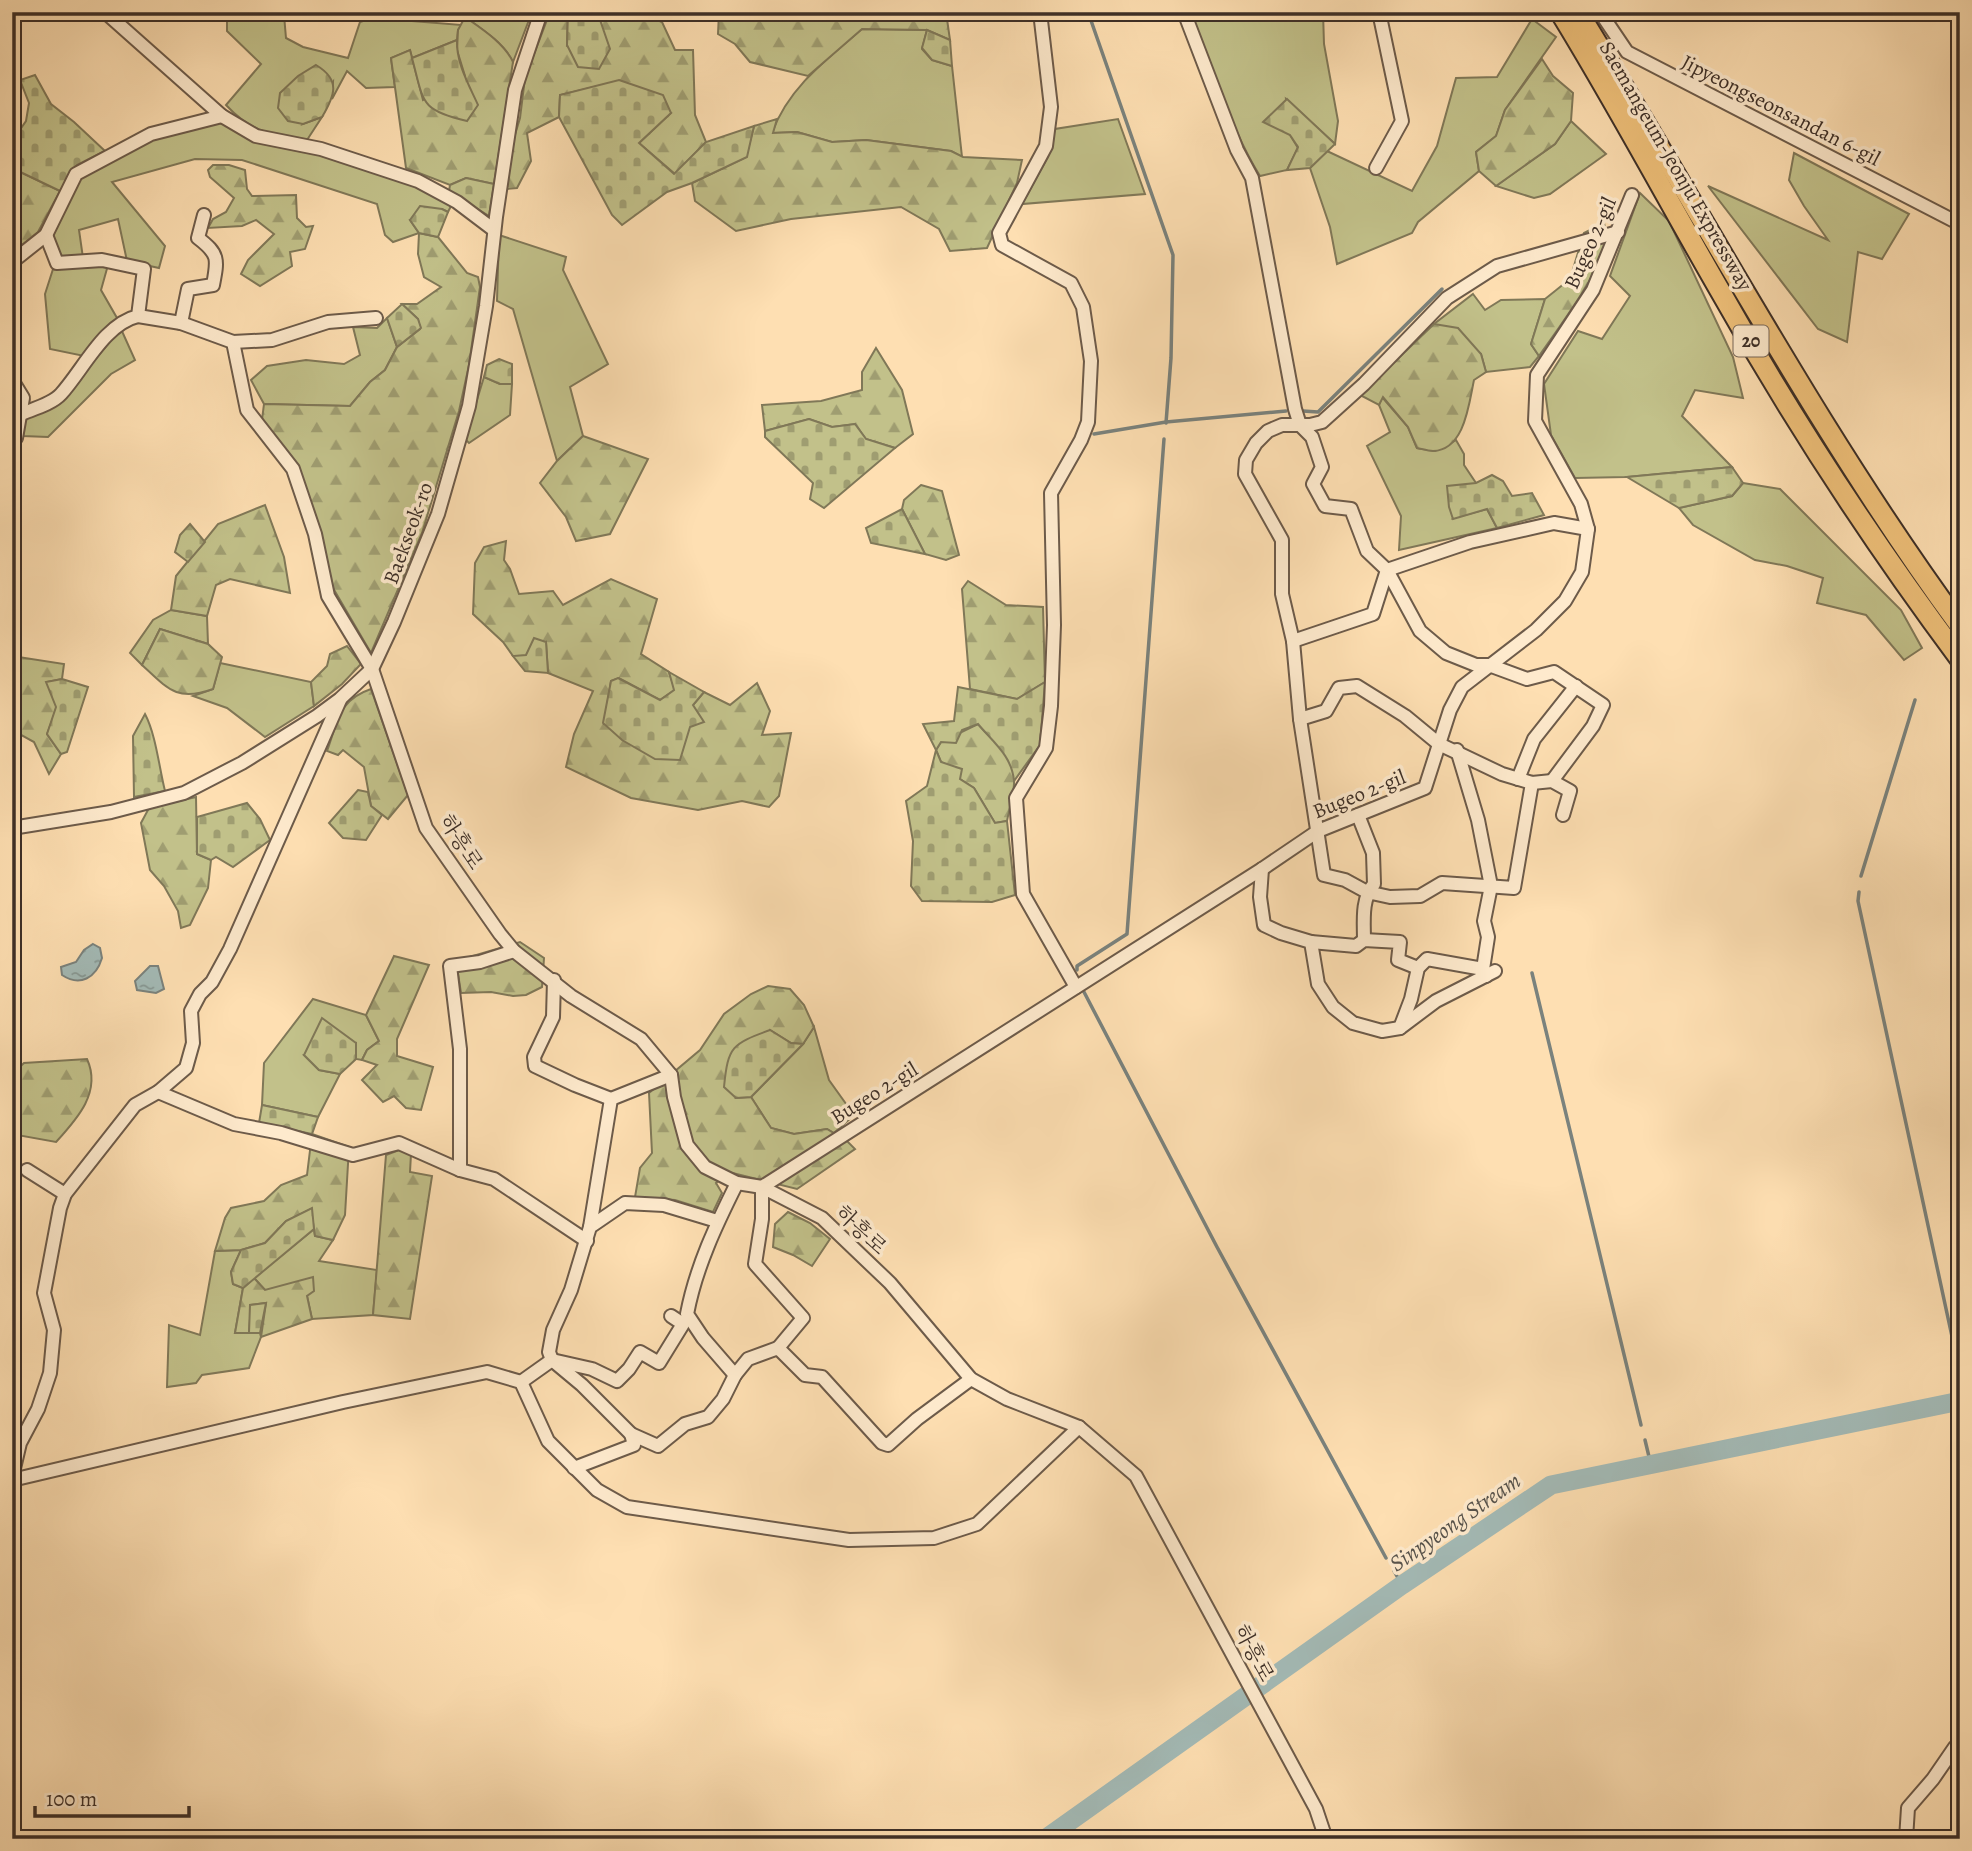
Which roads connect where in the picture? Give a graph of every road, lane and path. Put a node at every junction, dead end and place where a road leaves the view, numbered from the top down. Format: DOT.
graph roads {
  1 [pos="105,12"];
  2 [pos="541,12"];
  3 [pos="1040,12"];
  4 [pos="1184,12"];
  5 [pos="1379,12"];
  6 [pos="1560,12"];
  7 [pos="1578,12"];
  8 [pos="1600,12"];
  9 [pos="222,116"];
  10 [pos="1376,168"];
  11 [pos="1632,195"];
  12 [pos="204,215"];
  13 [pos="1960,225"];
  14 [pos="494,230"];
  15 [pos="1618,232"];
  16 [pos="46,235"];
  17 [pos="12,262"];
  18 [pos="138,316"];
  19 [pos="376,318"];
  20 [pos="181,323"];
  21 [pos="233,342"];
  22 [pos="12,380"];
  23 [pos="21,414"];
  24 [pos="1300,425"];
  25 [pos="16,438"];
  26 [pos="1588,529"];
  27 [pos="1387,570"];
  28 [pos="1960,626"];
  29 [pos="1293,641"];
  30 [pos="1960,659"];
  31 [pos="1489,665"];
  32 [pos="372,669"];
  33 [pos="1576,686"];
  34 [pos="340,699"];
  35 [pos="1300,719"];
  36 [pos="1439,744"];
  37 [pos="1457,750"];
  38 [pos="1518,779"];
  39 [pos="1552,781"];
  40 [pos="1532,783"];
  41 [pos="1358,815"];
  42 [pos="1563,815"];
  43 [pos="12,828"];
  44 [pos="1318,831"];
  45 [pos="1262,869"];
  46 [pos="1492,886"];
  47 [pos="1367,892"];
  48 [pos="1364,940"];
  49 [pos="1311,942"];
  50 [pos="514,950"];
  51 [pos="1418,968"];
  52 [pos="1488,972"];
  53 [pos="554,980"];
  54 [pos="1076,987"];
  55 [pos="1399,1028"];
  56 [pos="671,1075"];
  57 [pos="158,1092"];
  58 [pos="611,1098"];
  59 [pos="27,1170"];
  60 [pos="460,1170"];
  61 [pos="737,1183"];
  62 [pos="762,1187"];
  63 [pos="65,1194"];
  64 [pos="717,1221"];
  65 [pos="590,1227"];
  66 [pos="587,1241"];
  67 [pos="671,1316"];
  68 [pos="778,1348"];
  69 [pos="552,1360"];
  70 [pos="735,1375"];
  71 [pos="971,1379"];
  72 [pos="521,1382"];
  73 [pos="1079,1427"];
  74 [pos="631,1434"];
  75 [pos="574,1468"];
  76 [pos="12,1478"];
  77 [pos="1960,1744"];
  78 [pos="1326,1839"];
  79 [pos="1906,1839"];
  1 -- 9 [label="street"];
  2 -- 14 [label="street, Baekseok-ro"];
  3 -- 54 [label="street"];
  4 -- 24 [label="street"];
  5 -- 10 [label="street"];
  6 -- 30 [label="highway, Saemangeum-Jeonju Expressway / 20"];
  7 -- 28 [label="highway, Saemangeum-Jeonju Expressway / 20"];
  8 -- 13 [label="street, Jipyeongseonsandan 6-gil"];
  9 -- 14 [label="street"];
  9 -- 16 [label="street"];
  11 -- 15 [label="street, Bugeo 2-gil"];
  12 -- 20 [label="street"];
  14 -- 32 [label="street, Baekseok-ro"];
  15 -- 24 [label="street"];
  15 -- 26 [label="street, Bugeo 2-gil"];
  16 -- 17 [label="street"];
  16 -- 18 [label="street"];
  18 -- 20 [label="street"];
  18 -- 23 [label="street"];
  19 -- 21 [label="street"];
  20 -- 21 [label="street"];
  21 -- 32 [label="street, 하흥로"];
  22 -- 23 [label="street"];
  23 -- 25 [label="street"];
  24 -- 27 [label="street"];
  24 -- 29 [label="street"];
  26 -- 27 [label="street"];
  26 -- 31 [label="street, Bugeo 2-gil"];
  27 -- 29 [label="street"];
  27 -- 31 [label="street"];
  29 -- 35 [label="street"];
  31 -- 33 [label="street"];
  31 -- 36 [label="street, Bugeo 2-gil"];
  32 -- 34 [label="street, Baekseok-ro"];
  32 -- 50 [label="street, 하흥로"];
  33 -- 38 [label="street"];
  33 -- 39 [label="street"];
  34 -- 43 [label="street, Baekseok-ro"];
  34 -- 57 [label="street"];
  35 -- 36 [label="street"];
  35 -- 44 [label="street"];
  36 -- 37 [label="street"];
  36 -- 41 [label="street, Bugeo 2-gil"];
  37 -- 38 [label="street"];
  37 -- 46 [label="street"];
  38 -- 40 [label="street"];
  39 -- 40 [label="street"];
  39 -- 42 [label="street"];
  40 -- 46 [label="street"];
  41 -- 44 [label="street, Bugeo 2-gil"];
  41 -- 47 [label="street"];
  44 -- 45 [label="street, Bugeo 2-gil"];
  44 -- 47 [label="street"];
  45 -- 49 [label="street"];
  45 -- 54 [label="street, Bugeo 2-gil"];
  46 -- 47 [label="street"];
  46 -- 52 [label="street"];
  47 -- 48 [label="street"];
  48 -- 49 [label="street"];
  48 -- 51 [label="street"];
  49 -- 55 [label="street"];
  50 -- 53 [label="street, 하흥로"];
  50 -- 60 [label="street"];
  51 -- 52 [label="street"];
  51 -- 55 [label="street"];
  52 -- 55 [label="street"];
  53 -- 56 [label="street, 하흥로"];
  53 -- 58 [label="street"];
  54 -- 62 [label="street, Bugeo 2-gil"];
  56 -- 58 [label="street"];
  56 -- 61 [label="street, 하흥로"];
  57 -- 60 [label="street"];
  57 -- 63 [label="street"];
  58 -- 65 [label="street"];
  59 -- 63 [label="street"];
  60 -- 66 [label="street"];
  61 -- 62 [label="street, 하흥로"];
  61 -- 64 [label="street"];
  62 -- 68 [label="street"];
  62 -- 71 [label="street, 하흥로"];
  63 -- 76 [label="street"];
  64 -- 65 [label="street"];
  64 -- 70 [label="street"];
  65 -- 66 [label="street"];
  66 -- 69 [label="street"];
  67 -- 69 [label="street"];
  68 -- 70 [label="street"];
  68 -- 71 [label="street"];
  69 -- 72 [label="street"];
  69 -- 74 [label="street"];
  70 -- 74 [label="street"];
  71 -- 73 [label="street, 하흥로"];
  72 -- 75 [label="street"];
  72 -- 76 [label="street"];
  73 -- 75 [label="street"];
  73 -- 78 [label="street, 하흥로"];
  74 -- 75 [label="street"];
  77 -- 79 [label="street"];
}
